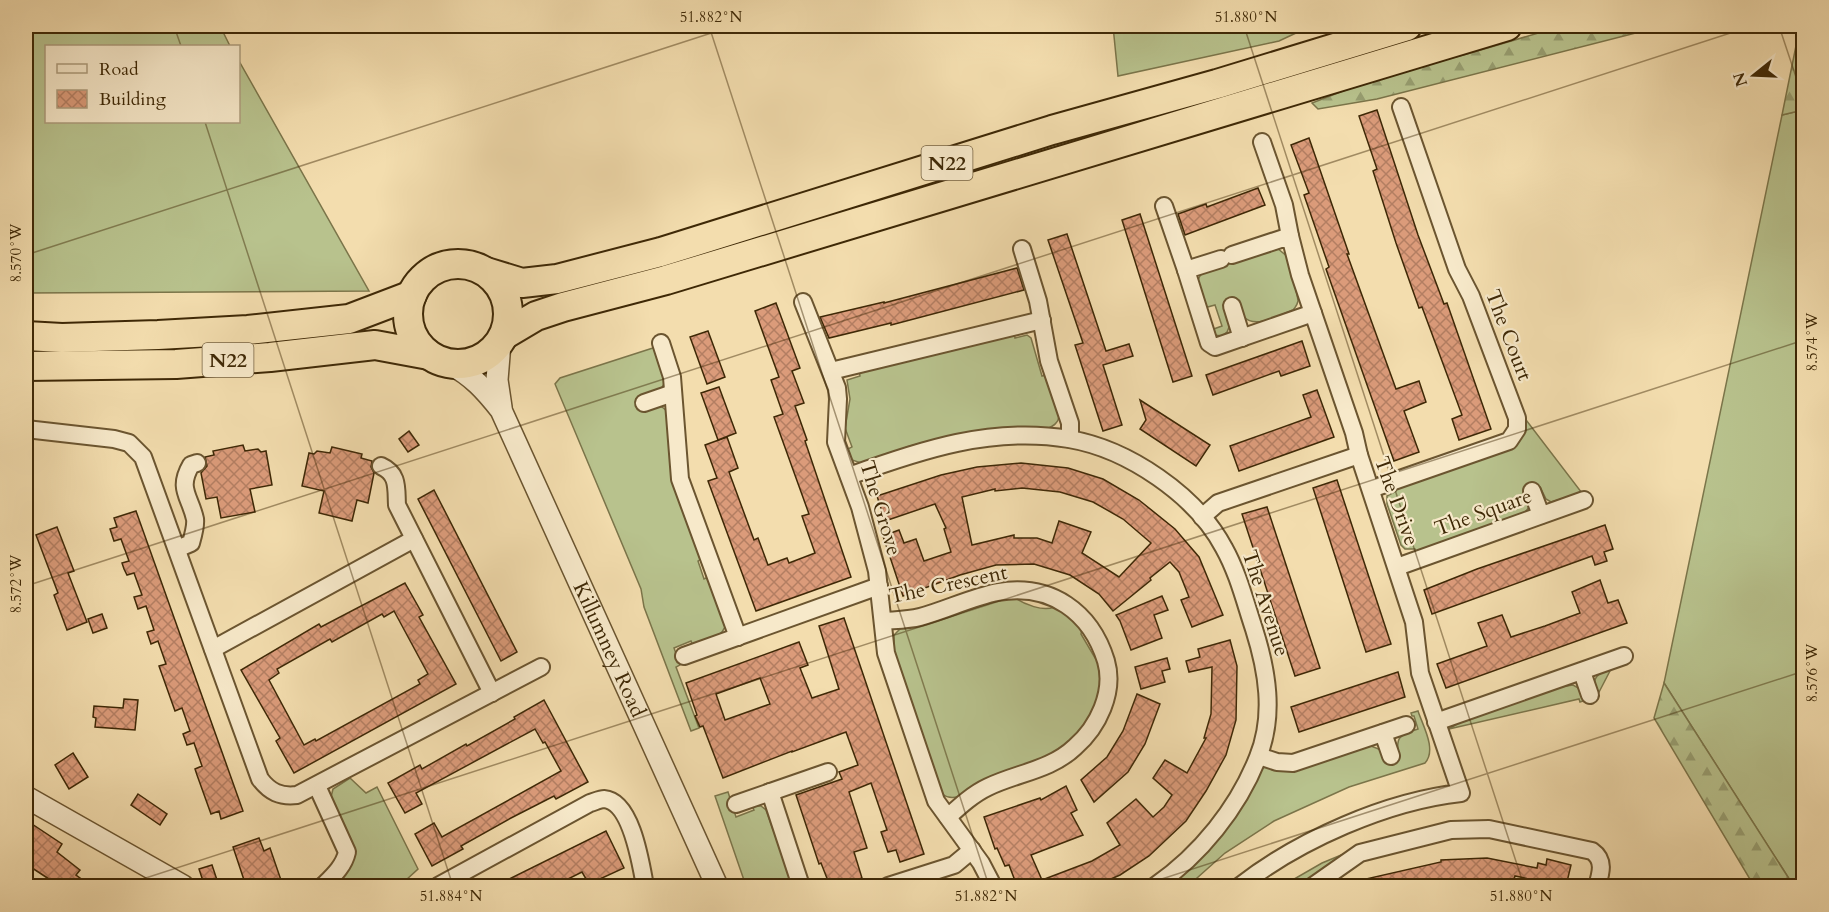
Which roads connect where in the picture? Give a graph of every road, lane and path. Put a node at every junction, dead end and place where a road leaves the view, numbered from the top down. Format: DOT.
graph roads {
  1 [pos="1407,26"];
  2 [pos="1507,26"];
  3 [pos="1401,107"];
  4 [pos="1262,142"];
  5 [pos="1164,206"];
  6 [pos="1290,236"];
  7 [pos="1022,249"];
  8 [pos="1186,270"];
  9 [pos="486,272"];
  10 [pos="412,296"];
  11 [pos="803,302"];
  12 [pos="1232,306"];
  13 [pos="1313,313"];
  14 [pos="1042,320"];
  15 [pos="26,336"];
  16 [pos="1242,338"];
  17 [pos="502,339"];
  18 [pos="661,343"];
  19 [pos="440,359"];
  20 [pos="26,366"];
  21 [pos="831,371"];
  22 [pos="674,393"];
  23 [pos="644,403"];
  24 [pos="501,411"];
  25 [pos="26,429"];
  26 [pos="1070,439"];
  27 [pos="1359,455"];
  28 [pos="197,464"];
  29 [pos="381,466"];
  30 [pos="849,476"];
  31 [pos="1371,489"];
  32 [pos="1532,491"];
  33 [pos="1584,500"];
  34 [pos="1541,515"];
  35 [pos="1202,517"];
  36 [pos="414,539"];
  37 [pos="177,549"];
  38 [pos="1397,567"];
  39 [pos="879,586"];
  40 [pos="884,621"];
  41 [pos="738,637"];
  42 [pos="213,649"];
  43 [pos="684,656"];
  44 [pos="1624,656"];
  45 [pos="541,667"];
  46 [pos="1582,672"];
  47 [pos="492,693"];
  48 [pos="1590,695"];
  49 [pos="1436,722"];
  50 [pos="1406,725"];
  51 [pos="1383,733"];
  52 [pos="1259,756"];
  53 [pos="1391,756"];
  54 [pos="828,772"];
  55 [pos="317,786"];
  56 [pos="770,792"];
  57 [pos="26,797"];
  58 [pos="736,804"];
  59 [pos="948,817"];
  60 [pos="972,850"];
  61 [pos="183,886"];
  62 [pos="323,886"];
  63 [pos="438,886"];
  64 [pos="645,886"];
  65 [pos="717,886"];
  66 [pos="801,886"];
  67 [pos="888,886"];
  68 [pos="993,886"];
  69 [pos="1155,886"];
  70 [pos="1240,886"];
  71 [pos="1313,886"];
  72 [pos="1597,886"];
  1 -- 9 [label="highway, N22"];
  2 -- 17 [label="highway, N22"];
  3 -- 31 [label="street, The Court"];
  4 -- 6 [label="street"];
  5 -- 8 [label="street"];
  6 -- 8 [label="street"];
  6 -- 13 [label="street"];
  7 -- 14 [label="street"];
  8 -- 16 [label="street"];
  9 -- 10 [label="highway, N22"];
  9 -- 17 [label="highway"];
  10 -- 15 [label="highway, N22"];
  10 -- 19 [label="highway"];
  11 -- 21 [label="street, The Grove"];
  12 -- 16 [label="street"];
  13 -- 16 [label="street"];
  13 -- 27 [label="street"];
  14 -- 21 [label="street"];
  14 -- 26 [label="street"];
  17 -- 19 [label="highway, N22"];
  17 -- 24 [label="street, Killumney Road"];
  18 -- 22 [label="street"];
  19 -- 20 [label="highway, N22"];
  19 -- 24 [label="street, Killumney Road"];
  21 -- 30 [label="street, The Grove"];
  22 -- 23 [label="street"];
  22 -- 41 [label="street"];
  24 -- 65 [label="street, Killumney Road"];
  25 -- 37 [label="street"];
  26 -- 30 [label="street, The Avenue"];
  26 -- 35 [label="street, The Avenue"];
  27 -- 31 [label="street, The Drive"];
  27 -- 35 [label="street, The Drive"];
  28 -- 37 [label="street"];
  29 -- 36 [label="street"];
  30 -- 39 [label="street, The Grove"];
  31 -- 38 [label="street, The Drive"];
  32 -- 34 [label="street"];
  33 -- 34 [label="street, The Square"];
  34 -- 38 [label="street, The Square"];
  35 -- 52 [label="street, The Avenue"];
  36 -- 42 [label="street"];
  36 -- 47 [label="street"];
  37 -- 42 [label="street"];
  38 -- 49 [label="street, The Drive"];
  39 -- 40 [label="street, The Crescent"];
  39 -- 41 [label="street, The Grove"];
  40 -- 59 [label="street, The Crescent"];
  40 -- 59 [label="street, The Crescent"];
  41 -- 43 [label="street, The Grove"];
  42 -- 55 [label="street"];
  44 -- 46 [label="street"];
  45 -- 47 [label="street"];
  46 -- 48 [label="street"];
  46 -- 49 [label="street"];
  47 -- 55 [label="street"];
  49 -- 70 [label="street, The Drive"];
  50 -- 51 [label="street"];
  51 -- 52 [label="street"];
  51 -- 53 [label="street"];
  52 -- 69 [label="street, The Avenue"];
  54 -- 56 [label="street"];
  55 -- 62 [label="street"];
  56 -- 58 [label="street"];
  56 -- 66 [label="street"];
  57 -- 61 [label="street"];
  59 -- 60 [label="street, The Crescent"];
  60 -- 67 [label="street"];
  60 -- 68 [label="street, The Crescent"];
  63 -- 64 [label="street"];
  71 -- 72 [label="street"];
}
